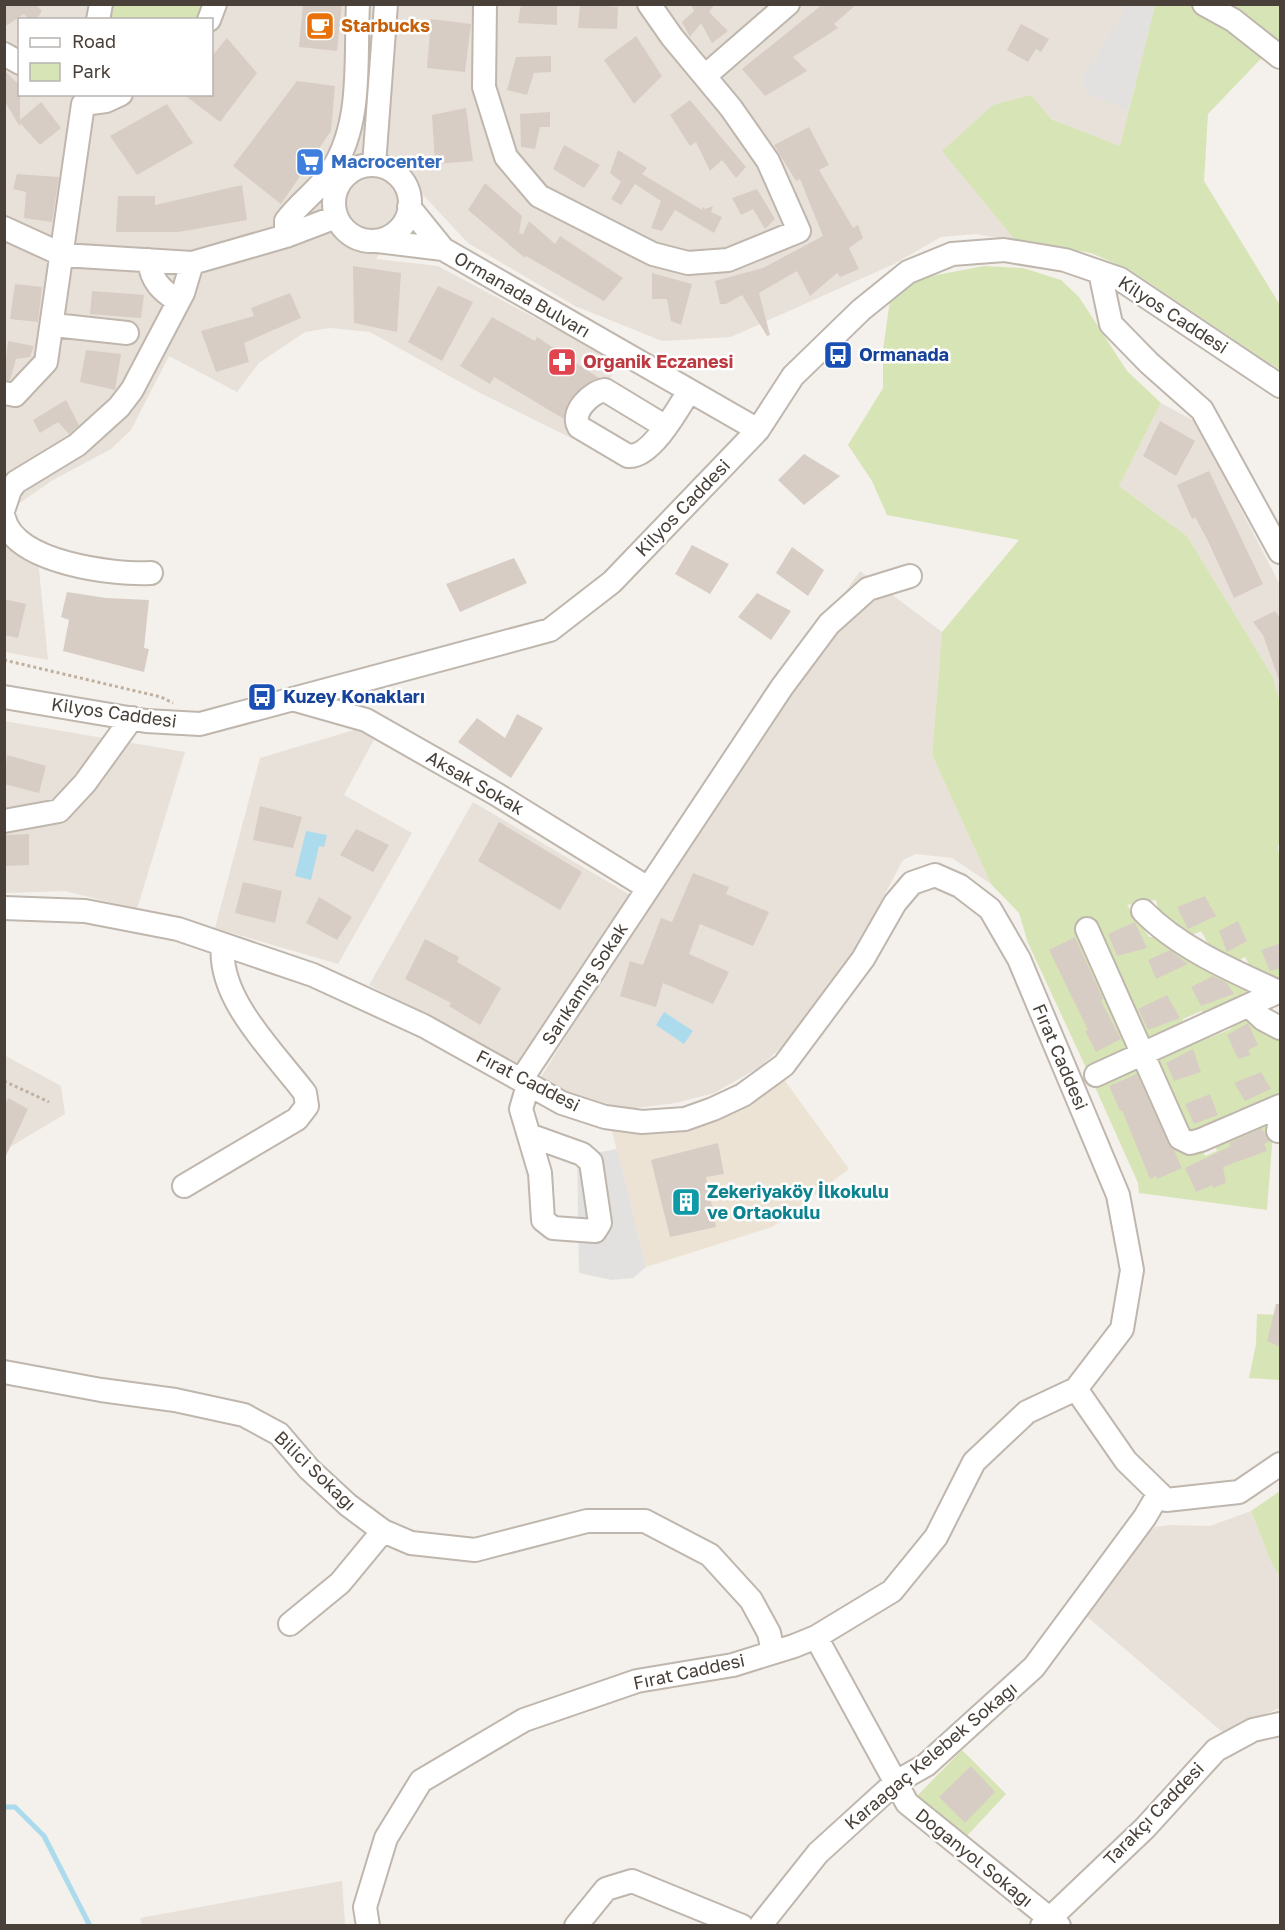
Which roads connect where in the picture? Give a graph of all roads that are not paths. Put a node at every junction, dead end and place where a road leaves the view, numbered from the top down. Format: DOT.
graph roads {
  1 [pos="358,4"];
  2 [pos="386,4"];
  3 [pos="485,4"];
  4 [pos="649,4"];
  5 [pos="788,4"];
  6 [pos="1204,4"];
  7 [pos="4,54"];
  8 [pos="1281,57"];
  9 [pos="18,62"];
  10 [pos="705,76"];
  11 [pos="117,96"];
  12 [pos="84,99"];
  13 [pos="352,123"];
  14 [pos="377,126"];
  15 [pos="374,165"];
  16 [pos="409,207"];
  17 [pos="336,217"];
  18 [pos="4,228"];
  19 [pos="286,236"];
  20 [pos="377,241"];
  21 [pos="443,249"];
  22 [pos="63,255"];
  23 [pos="149,260"];
  24 [pos="192,262"];
  25 [pos="1100,272"];
  26 [pos="178,301"];
  27 [pos="54,325"];
  28 [pos="127,333"];
  29 [pos="1281,386"];
  30 [pos="689,391"];
  31 [pos="4,393"];
  32 [pos="666,427"];
  33 [pos="758,430"];
  34 [pos="4,508"];
  35 [pos="4,518"];
  36 [pos="1281,552"];
  37 [pos="151,573"];
  38 [pos="910,576"];
  39 [pos="4,697"];
  40 [pos="292,699"];
  41 [pos="132,718"];
  42 [pos="4,821"];
  43 [pos="648,888"];
  44 [pos="4,908"];
  45 [pos="1143,911"];
  46 [pos="1087,929"];
  47 [pos="223,945"];
  48 [pos="1280,992"];
  49 [pos="1249,1006"];
  50 [pos="1281,1028"];
  51 [pos="1143,1054"];
  52 [pos="1096,1075"];
  53 [pos="525,1083"];
  54 [pos="1281,1106"];
  55 [pos="529,1134"];
  56 [pos="184,1186"];
  57 [pos="4,1372"];
  58 [pos="1076,1389"];
  59 [pos="1281,1464"];
  60 [pos="1159,1493"];
  61 [pos="384,1531"];
  62 [pos="290,1624"];
  63 [pos="816,1637"];
  64 [pos="773,1652"];
  65 [pos="1281,1724"];
  66 [pos="896,1782"];
  67 [pos="1050,1923"];
  68 [pos="368,1926"];
  69 [pos="576,1926"];
  70 [pos="742,1926"];
  71 [pos="760,1926"];
  1 -- 13 [label="street"];
  2 -- 14 [label="street"];
  3 -- 10 [label="street"];
  4 -- 10 [label="street"];
  5 -- 10 [label="street"];
  6 -- 8 [label="street"];
  7 -- 9 [label="street"];
  11 -- 12 [label="street"];
  12 -- 22 [label="street"];
  13 -- 14 [label="street"];
  13 -- 19 [label="street"];
  14 -- 15 [label="street"];
  15 -- 16 [label="street"];
  15 -- 17 [label="street"];
  16 -- 20 [label="street"];
  16 -- 21 [label="street, Ormanada Bulvarı"];
  17 -- 19 [label="street"];
  17 -- 20 [label="street"];
  18 -- 22 [label="street"];
  19 -- 24 [label="street"];
  20 -- 21 [label="street, Ormanada Bulvarı"];
  21 -- 30 [label="street, Ormanada Bulvarı"];
  22 -- 23 [label="street"];
  22 -- 27 [label="street"];
  23 -- 24 [label="street"];
  23 -- 26 [label="street"];
  24 -- 26 [label="street"];
  25 -- 29 [label="street, Kilyos Caddesi"];
  25 -- 33 [label="street, Kilyos Caddesi"];
  25 -- 36 [label="street"];
  26 -- 34 [label="street"];
  27 -- 28 [label="street"];
  27 -- 31 [label="street"];
  30 -- 32 [label="street"];
  30 -- 33 [label="street, Ormanada Bulvarı"];
  33 -- 40 [label="street, Kilyos Caddesi"];
  35 -- 37 [label="street"];
  38 -- 43 [label="street, Sarıkamış Sokak"];
  39 -- 41 [label="street, Kilyos Caddesi"];
  40 -- 41 [label="street, Kilyos Caddesi"];
  40 -- 43 [label="street, Aksak Sokak"];
  41 -- 42 [label="street"];
  43 -- 53 [label="street, Sarıkamış Sokak"];
  44 -- 47 [label="street, Fırat Caddesi"];
  45 -- 48 [label="street"];
  46 -- 51 [label="street"];
  47 -- 53 [label="street, Fırat Caddesi"];
  47 -- 56 [label="street"];
  48 -- 49 [label="street"];
  49 -- 50 [label="street"];
  49 -- 51 [label="street"];
  51 -- 52 [label="street"];
  51 -- 54 [label="street"];
  53 -- 55 [label="street"];
  53 -- 58 [label="street, Fırat Caddesi"];
  57 -- 61 [label="street, Bilici Sokağı"];
  58 -- 60 [label="street"];
  58 -- 63 [label="street, Fırat Caddesi"];
  59 -- 60 [label="street"];
  60 -- 66 [label="street, Karaağaç Kelebek Sokağı"];
  61 -- 62 [label="street"];
  61 -- 64 [label="street, Bilici Sokağı"];
  63 -- 64 [label="street, Fırat Caddesi"];
  63 -- 66 [label="street, Doğanyol Sokağı"];
  64 -- 68 [label="street, Fırat Caddesi"];
  65 -- 67 [label="street, Tarakçı Caddesi"];
  66 -- 67 [label="street, Doğanyol Sokağı"];
  66 -- 71 [label="street, Karaağaç Kelebek Sokağı"];
  69 -- 70 [label="street"];
}
